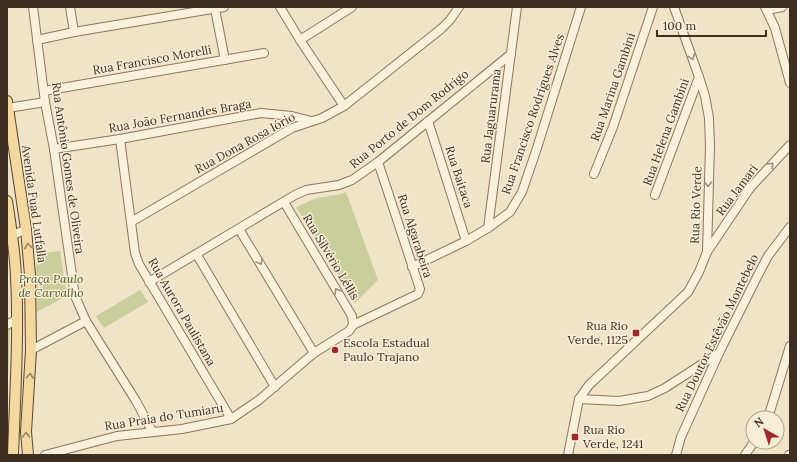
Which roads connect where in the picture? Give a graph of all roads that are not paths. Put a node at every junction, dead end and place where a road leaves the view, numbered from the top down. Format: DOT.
graph roads {
  1 [pos="33,7"];
  2 [pos="70,7"];
  3 [pos="224,7"];
  4 [pos="280,7"];
  5 [pos="352,7"];
  6 [pos="459,7"];
  7 [pos="517,7"];
  8 [pos="582,7"];
  9 [pos="653,7"];
  10 [pos="674,7"];
  11 [pos="782,7"];
  12 [pos="215,9"];
  13 [pos="766,9"];
  14 [pos="74,32"];
  15 [pos="38,40"];
  16 [pos="300,40"];
  17 [pos="264,53"];
  18 [pos="511,54"];
  19 [pos="225,60"];
  20 [pos="699,77"];
  21 [pos="790,83"];
  22 [pos="44,91"];
  23 [pos="45,102"];
  24 [pos="7,104"];
  25 [pos="344,106"];
  26 [pos="311,121"];
  27 [pos="428,121"];
  28 [pos="120,139"];
  29 [pos="790,145"];
  30 [pos="54,149"];
  31 [pos="378,162"];
  32 [pos="594,174"];
  33 [pos="655,195"];
  34 [pos="7,201"];
  35 [pos="284,202"];
  36 [pos="707,213"];
  37 [pos="131,222"];
  38 [pos="724,226"];
  39 [pos="790,227"];
  40 [pos="488,228"];
  41 [pos="26,229"];
  42 [pos="240,229"];
  43 [pos="10,236"];
  44 [pos="466,241"];
  45 [pos="707,252"];
  46 [pos="197,255"];
  47 [pos="412,268"];
  48 [pos="149,282"];
  49 [pos="17,319"];
  50 [pos="86,321"];
  51 [pos="7,325"];
  52 [pos="353,325"];
  53 [pos="790,346"];
  54 [pos="31,350"];
  55 [pos="314,353"];
  56 [pos="719,353"];
  57 [pos="785,364"];
  58 [pos="790,373"];
  59 [pos="275,387"];
  60 [pos="579,399"];
  61 [pos="771,410"];
  62 [pos="231,419"];
  63 [pos="152,432"];
  64 [pos="13,455"];
  65 [pos="28,455"];
  66 [pos="45,455"];
  67 [pos="568,455"];
  68 [pos="676,455"];
  1 -- 15 [label="street, Rua Antônio Gomes de Oliveira"];
  2 -- 14 [label="street"];
  3 -- 12 [label="street"];
  4 -- 16 [label="street"];
  5 -- 16 [label="street"];
  6 -- 25 [label="street, Rua Dona Rosa Iório"];
  7 -- 18 [label="street, Rua Jaguarurama"];
  8 -- 40 [label="street, Rua Francisco Rodrigues Alves"];
  9 -- 32 [label="street, Rua Marina Gambini"];
  10 -- 20 [label="street, Rua Rio Verde, one-way"];
  11 -- 13 [label="street"];
  12 -- 14 [label="street"];
  12 -- 19 [label="street"];
  13 -- 21 [label="street"];
  14 -- 15 [label="street"];
  15 -- 22 [label="street, Rua Antônio Gomes de Oliveira"];
  16 -- 25 [label="street"];
  17 -- 19 [label="street, Rua Francisco Morelli"];
  18 -- 27 [label="street, Rua Porto de Dom Rodrigo"];
  18 -- 40 [label="street, Rua Jaguarurama"];
  19 -- 22 [label="street, Rua Francisco Morelli"];
  20 -- 33 [label="street, Rua Helena Gambini"];
  20 -- 36 [label="street, Rua Rio Verde, one-way"];
  22 -- 23 [label="street, Rua Antônio Gomes de Oliveira"];
  23 -- 24 [label="street"];
  23 -- 30 [label="street, Rua Antônio Gomes de Oliveira"];
  24 -- 41 [label="main road, Avenida Fuad Lutfalla"];
  25 -- 26 [label="street, Rua Dona Rosa Iório"];
  26 -- 28 [label="street, Rua João Fernandes Braga"];
  26 -- 37 [label="street, Rua Dona Rosa Iório"];
  27 -- 31 [label="street, Rua Porto de Dom Rodrigo"];
  27 -- 44 [label="street, Rua Baitaca"];
  28 -- 30 [label="street, Rua João Fernandes Braga"];
  28 -- 37 [label="street, Rua Aurora Paulistana"];
  38 -- 29 [label="street, Rua Jamari, one-way"];
  30 -- 50 [label="street, Rua Antônio Gomes de Oliveira"];
  31 -- 35 [label="street, Rua Porto de Dom Rodrigo"];
  31 -- 47 [label="street, Rua Algarabeira"];
  34 -- 43 [label="main road"];
  35 -- 42 [label="street, Rua Porto de Dom Rodrigo"];
  52 -- 35 [label="street, Rua Silvério Léllis, one-way"];
  36 -- 38 [label="street"];
  36 -- 45 [label="street, Rua Rio Verde"];
  37 -- 48 [label="street, Rua Aurora Paulistana"];
  38 -- 45 [label="street, Rua Jamari"];
  39 -- 56 [label="street, Rua Doutor Estêvão Montebelo"];
  40 -- 44 [label="street, Rua Francisco Rodrigues Alves"];
  41 -- 43 [label="street"];
  54 -- 41 [label="main road, Avenida Fuad Lutfalla, one-way"];
  42 -- 46 [label="street, Rua Porto de Dom Rodrigo"];
  42 -- 55 [label="street, one-way"];
  43 -- 49 [label="main road"];
  44 -- 47 [label="street, Rua Francisco Rodrigues Alves"];
  45 -- 60 [label="street, Rua Rio Verde"];
  46 -- 48 [label="street, Rua Porto de Dom Rodrigo"];
  46 -- 59 [label="street"];
  47 -- 52 [label="street, Rua Algarabeira"];
  48 -- 62 [label="street, Rua Aurora Paulistana"];
  49 -- 51 [label="street"];
  49 -- 64 [label="main road"];
  50 -- 54 [label="street"];
  50 -- 63 [label="street, Rua Antônio Gomes de Oliveira"];
  52 -- 55 [label="street, Rua Praia do Tumiaru"];
  53 -- 57 [label="street"];
  65 -- 54 [label="main road, Avenida Fuad Lutfalla, one-way"];
  55 -- 59 [label="street, Rua Praia do Tumiaru"];
  56 -- 60 [label="street"];
  56 -- 68 [label="street, Rua Doutor Estêvão Montebelo"];
  57 -- 58 [label="street"];
  57 -- 61 [label="street"];
  59 -- 62 [label="street, Rua Praia do Tumiaru"];
  60 -- 67 [label="street, Rua Rio Verde"];
  62 -- 63 [label="street, Rua Praia do Tumiaru"];
  63 -- 66 [label="street, Rua Praia do Tumiaru"];
}
